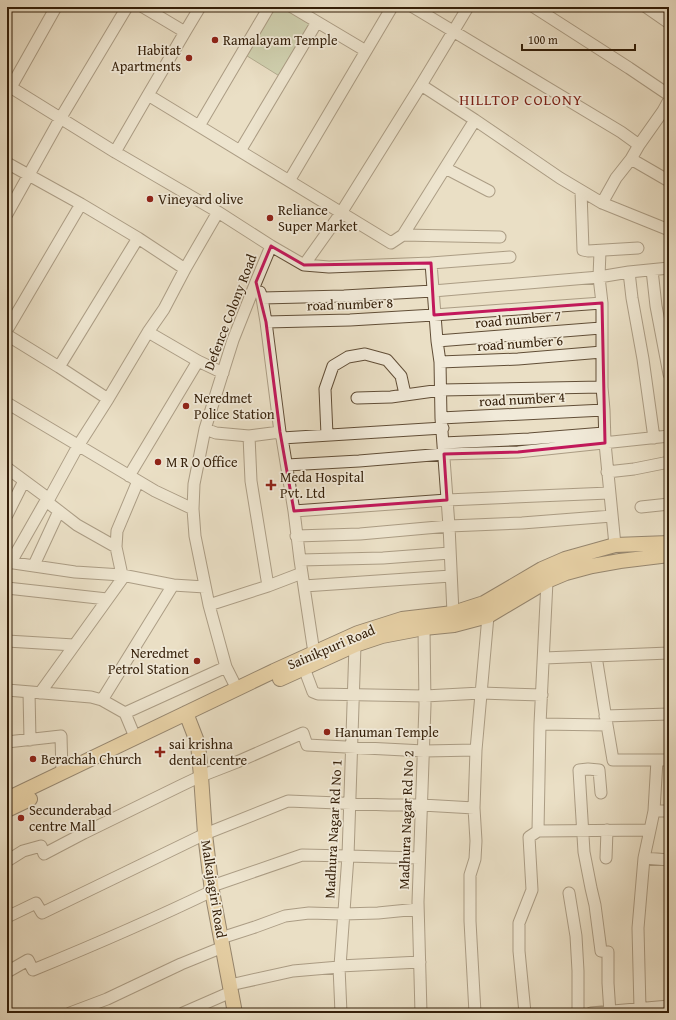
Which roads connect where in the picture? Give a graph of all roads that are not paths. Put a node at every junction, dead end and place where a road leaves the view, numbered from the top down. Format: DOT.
graph roads {
  1 [pos="56,7"];
  2 [pos="127,7"];
  3 [pos="143,7"];
  4 [pos="200,7"];
  5 [pos="268,7"];
  6 [pos="292,7"];
  7 [pos="392,7"];
  8 [pos="413,7"];
  9 [pos="468,7"];
  10 [pos="534,7"];
  11 [pos="646,7"];
  12 [pos="317,22"];
  13 [pos="669,23"];
  14 [pos="453,31"];
  15 [pos="185,32"];
  16 [pos="366,51"];
  17 [pos="9,86"];
  18 [pos="421,86"];
  19 [pos="148,95"];
  20 [pos="669,95"];
  21 [pos="669,100"];
  22 [pos="666,112"];
  23 [pos="60,119"];
  24 [pos="475,120"];
  25 [pos="199,126"];
  26 [pos="639,145"];
  27 [pos="240,151"];
  28 [pos="115,152"];
  29 [pos="631,159"];
  30 [pos="7,163"];
  31 [pos="445,168"];
  32 [pos="29,175"];
  33 [pos="289,181"];
  34 [pos="669,181"];
  35 [pos="581,190"];
  36 [pos="489,191"];
  37 [pos="602,203"];
  38 [pos="81,204"];
  39 [pos="218,212"];
  40 [pos="341,213"];
  41 [pos="7,214"];
  42 [pos="669,230"];
  43 [pos="403,235"];
  44 [pos="500,237"];
  45 [pos="138,238"];
  46 [pos="272,246"];
  47 [pos="638,248"];
  48 [pos="600,251"];
  49 [pos="510,257"];
  50 [pos="431,264"];
  51 [pos="304,265"];
  52 [pos="669,268"];
  53 [pos="185,269"];
  54 [pos="652,270"];
  55 [pos="629,272"];
  56 [pos="599,277"];
  57 [pos="256,282"];
  58 [pos="433,291"];
  59 [pos="262,298"];
  60 [pos="602,302"];
  61 [pos="434,315"];
  62 [pos="266,322"];
  63 [pos="601,328"];
  64 [pos="7,330"];
  65 [pos="148,332"];
  66 [pos="7,335"];
  67 [pos="436,341"];
  68 [pos="602,352"];
  69 [pos="198,361"];
  70 [pos="440,362"];
  71 [pos="59,367"];
  72 [pos="223,373"];
  73 [pos="669,374"];
  74 [pos="602,387"];
  75 [pos="441,390"];
  76 [pos="405,394"];
  77 [pos="357,398"];
  78 [pos="108,399"];
  79 [pos="7,403"];
  80 [pos="604,410"];
  81 [pos="442,423"];
  82 [pos="205,429"];
  83 [pos="281,435"];
  84 [pos="327,435"];
  85 [pos="249,436"];
  86 [pos="605,438"];
  87 [pos="654,438"];
  88 [pos="668,440"];
  89 [pos="78,446"];
  90 [pos="444,448"];
  91 [pos="669,462"];
  92 [pos="287,465"];
  93 [pos="7,468"];
  94 [pos="607,472"];
  95 [pos="133,479"];
  96 [pos="24,481"];
  97 [pos="610,493"];
  98 [pos="48,500"];
  99 [pos="447,500"];
  100 [pos="669,504"];
  101 [pos="640,507"];
  102 [pos="193,509"];
  103 [pos="59,511"];
  104 [pos="294,511"];
  105 [pos="7,515"];
  106 [pos="612,516"];
  107 [pos="449,526"];
  108 [pos="296,536"];
  109 [pos="669,543"];
  110 [pos="615,545"];
  111 [pos="116,547"];
  112 [pos="450,553"];
  113 [pos="669,555"];
  114 [pos="300,560"];
  115 [pos="9,562"];
  116 [pos="34,565"];
  117 [pos="302,574"];
  118 [pos="122,575"];
  119 [pos="452,576"];
  120 [pos="532,584"];
  121 [pos="173,585"];
  122 [pos="268,586"];
  123 [pos="304,586"];
  124 [pos="205,587"];
  125 [pos="7,588"];
  126 [pos="107,599"];
  127 [pos="209,605"];
  128 [pos="453,613"];
  129 [pos="488,616"];
  130 [pos="424,628"];
  131 [pos="7,641"];
  132 [pos="74,645"];
  133 [pos="355,645"];
  134 [pos="314,653"];
  135 [pos="669,653"];
  136 [pos="596,656"];
  137 [pos="544,658"];
  138 [pos="226,666"];
  139 [pos="304,668"];
  140 [pos="237,689"];
  141 [pos="7,690"];
  142 [pos="34,692"];
  143 [pos="481,693"];
  144 [pos="353,695"];
  145 [pos="542,695"];
  146 [pos="425,696"];
  147 [pos="102,700"];
  148 [pos="125,713"];
  149 [pos="669,714"];
  150 [pos="183,718"];
  151 [pos="606,721"];
  152 [pos="540,724"];
  153 [pos="135,737"];
  154 [pos="30,740"];
  155 [pos="7,742"];
  156 [pos="351,747"];
  157 [pos="476,750"];
  158 [pos="424,751"];
  159 [pos="657,760"];
  160 [pos="669,760"];
  161 [pos="201,770"];
  162 [pos="62,773"];
  163 [pos="601,792"];
  164 [pos="7,799"];
  165 [pos="350,804"];
  166 [pos="422,805"];
  167 [pos="474,808"];
  168 [pos="7,810"];
  169 [pos="654,811"];
  170 [pos="669,811"];
  171 [pos="582,830"];
  172 [pos="607,830"];
  173 [pos="650,830"];
  174 [pos="538,831"];
  175 [pos="205,834"];
  176 [pos="348,856"];
  177 [pos="419,858"];
  178 [pos="606,858"];
  179 [pos="644,858"];
  180 [pos="669,860"];
  181 [pos="7,861"];
  182 [pos="212,888"];
  183 [pos="569,893"];
  184 [pos="418,909"];
  185 [pos="344,914"];
  186 [pos="7,917"];
  187 [pos="222,943"];
  188 [pos="420,962"];
  189 [pos="340,966"];
  190 [pos="7,972"];
  191 [pos="231,988"];
  192 [pos="669,1006"];
  193 [pos="647,1010"];
  194 [pos="609,1012"];
  195 [pos="70,1013"];
  196 [pos="183,1013"];
  197 [pos="235,1013"];
  198 [pos="341,1013"];
  199 [pos="421,1013"];
  200 [pos="474,1013"];
  201 [pos="525,1013"];
  202 [pos="578,1013"];
  203 [pos="591,1013"];
  1 -- 17 [label="street"];
  2 -- 23 [label="street"];
  3 -- 15 [label="street"];
  4 -- 15 [label="street"];
  5 -- 25 [label="street"];
  6 -- 12 [label="street"];
  7 -- 16 [label="street"];
  8 -- 14 [label="street"];
  9 -- 14 [label="street"];
  10 -- 20 [label="street"];
  11 -- 13 [label="street"];
  12 -- 16 [label="street"];
  12 -- 27 [label="street"];
  14 -- 18 [label="street"];
  14 -- 26 [label="street"];
  15 -- 19 [label="street"];
  16 -- 33 [label="street"];
  17 -- 23 [label="street, Defence Colony Road"];
  18 -- 24 [label="street"];
  18 -- 40 [label="street"];
  19 -- 25 [label="street"];
  19 -- 28 [label="street"];
  21 -- 22 [label="street"];
  22 -- 26 [label="street"];
  23 -- 28 [label="street, Defence Colony Road"];
  23 -- 32 [label="street"];
  24 -- 31 [label="street"];
  24 -- 35 [label="street"];
  25 -- 27 [label="street"];
  26 -- 29 [label="street"];
  27 -- 33 [label="street"];
  28 -- 39 [label="street, Defence Colony Road"];
  29 -- 34 [label="street"];
  29 -- 37 [label="street"];
  30 -- 32 [label="street"];
  31 -- 36 [label="street"];
  31 -- 43 [label="street"];
  32 -- 38 [label="street"];
  32 -- 41 [label="street"];
  33 -- 40 [label="street"];
  35 -- 37 [label="street"];
  35 -- 48 [label="street"];
  37 -- 42 [label="street"];
  38 -- 45 [label="street"];
  38 -- 64 [label="street"];
  39 -- 46 [label="street, Defence Colony Road"];
  39 -- 53 [label="street"];
  40 -- 43 [label="street"];
  40 -- 51 [label="street"];
  43 -- 44 [label="street"];
  45 -- 53 [label="street"];
  45 -- 71 [label="street"];
  46 -- 51 [label="street"];
  46 -- 57 [label="street, Defence Colony Road"];
  47 -- 48 [label="street"];
  48 -- 56 [label="street"];
  49 -- 50 [label="street"];
  50 -- 51 [label="street"];
  50 -- 58 [label="street"];
  52 -- 54 [label="street"];
  53 -- 65 [label="street"];
  54 -- 55 [label="street"];
  54 -- 73 [label="street"];
  55 -- 56 [label="street"];
  55 -- 87 [label="street"];
  56 -- 58 [label="street"];
  56 -- 60 [label="street"];
  57 -- 59 [label="street"];
  57 -- 72 [label="street, Defence Colony Road"];
  58 -- 59 [label="street"];
  58 -- 61 [label="street"];
  59 -- 62 [label="street"];
  60 -- 61 [label="street, road number 8"];
  60 -- 63 [label="street"];
  61 -- 62 [label="street, road number 8"];
  61 -- 67 [label="street"];
  62 -- 83 [label="street"];
  63 -- 67 [label="street, road number 7"];
  63 -- 68 [label="street"];
  65 -- 69 [label="street"];
  65 -- 78 [label="street"];
  66 -- 71 [label="street"];
  67 -- 70 [label="street"];
  68 -- 70 [label="street, road number 6"];
  68 -- 74 [label="street"];
  69 -- 72 [label="street"];
  69 -- 95 [label="street"];
  70 -- 75 [label="street"];
  71 -- 78 [label="street"];
  72 -- 82 [label="street, Defence Colony Road"];
  74 -- 75 [label="street"];
  74 -- 80 [label="street"];
  75 -- 76 [label="street"];
  75 -- 81 [label="street"];
  76 -- 77 [label="street"];
  76 -- 84 [label="street"];
  78 -- 89 [label="street"];
  79 -- 89 [label="street"];
  80 -- 81 [label="street, road number 4"];
  80 -- 86 [label="street"];
  81 -- 84 [label="street, road number 4"];
  81 -- 90 [label="street"];
  82 -- 85 [label="street, road number 4"];
  82 -- 102 [label="street, Defence Colony Road"];
  83 -- 84 [label="street, road number 4"];
  83 -- 85 [label="street, road number 4"];
  83 -- 92 [label="street"];
  85 -- 122 [label="street"];
  86 -- 87 [label="street"];
  86 -- 90 [label="street"];
  86 -- 94 [label="street"];
  87 -- 88 [label="street"];
  89 -- 95 [label="street"];
  89 -- 98 [label="street"];
  90 -- 92 [label="street"];
  90 -- 99 [label="street"];
  91 -- 94 [label="street"];
  92 -- 104 [label="street"];
  93 -- 96 [label="street"];
  94 -- 97 [label="street"];
  95 -- 102 [label="street"];
  95 -- 111 [label="street"];
  96 -- 98 [label="street"];
  96 -- 105 [label="street"];
  97 -- 99 [label="street"];
  97 -- 106 [label="street"];
  98 -- 103 [label="street"];
  98 -- 115 [label="street"];
  99 -- 104 [label="street"];
  99 -- 107 [label="street"];
  100 -- 101 [label="street"];
  102 -- 124 [label="street, Defence Colony Road"];
  103 -- 111 [label="street"];
  103 -- 116 [label="street"];
  104 -- 108 [label="street"];
  106 -- 107 [label="street"];
  106 -- 110 [label="street"];
  107 -- 108 [label="street"];
  107 -- 112 [label="street"];
  108 -- 114 [label="street"];
  109 -- 110 [label="main road, Sainikpuri Road"];
  110 -- 120 [label="main road, Sainikpuri Road"];
  111 -- 118 [label="street"];
  112 -- 114 [label="street"];
  112 -- 119 [label="street"];
  113 -- 120 [label="main road, Sainikpuri Road"];
  114 -- 117 [label="street"];
  115 -- 116 [label="street"];
  116 -- 118 [label="street"];
  117 -- 122 [label="street"];
  117 -- 123 [label="street"];
  118 -- 121 [label="street"];
  118 -- 126 [label="street"];
  119 -- 123 [label="street"];
  119 -- 128 [label="street"];
  120 -- 128 [label="main road, Sainikpuri Road"];
  120 -- 129 [label="main road, Sainikpuri Road"];
  120 -- 137 [label="street"];
  121 -- 124 [label="street"];
  121 -- 147 [label="street"];
  122 -- 127 [label="street"];
  123 -- 134 [label="street"];
  124 -- 127 [label="street, Defence Colony Road"];
  125 -- 126 [label="street"];
  126 -- 132 [label="street"];
  127 -- 138 [label="street, Defence Colony Road"];
  128 -- 134 [label="main road, Sainikpuri Road"];
  129 -- 130 [label="main road, Sainikpuri Road"];
  129 -- 143 [label="street"];
  130 -- 133 [label="main road, Sainikpuri Road"];
  130 -- 146 [label="street, Madhura Nagar Rd No 2"];
  131 -- 132 [label="street"];
  132 -- 142 [label="street"];
  133 -- 139 [label="main road, Sainikpuri Road"];
  133 -- 144 [label="street, Madhura Nagar Rd No 1"];
  134 -- 140 [label="main road, Sainikpuri Road"];
  135 -- 136 [label="street"];
  136 -- 137 [label="street"];
  136 -- 151 [label="street"];
  137 -- 145 [label="street"];
  138 -- 140 [label="street, Defence Colony Road"];
  138 -- 148 [label="street"];
  139 -- 144 [label="street"];
  139 -- 150 [label="main road, Sainikpuri Road"];
  140 -- 150 [label="main road, Sainikpuri Road"];
  141 -- 142 [label="street"];
  142 -- 147 [label="street"];
  142 -- 154 [label="street"];
  143 -- 145 [label="street"];
  143 -- 146 [label="street"];
  143 -- 157 [label="street"];
  144 -- 146 [label="street"];
  144 -- 156 [label="street, Madhura Nagar Rd No 1"];
  145 -- 152 [label="street"];
  146 -- 158 [label="street, Madhura Nagar Rd No 2"];
  147 -- 148 [label="street"];
  148 -- 153 [label="street"];
  149 -- 151 [label="street"];
  150 -- 153 [label="main road, Sainikpuri Road"];
  150 -- 161 [label="main road, Malkajagiri Road"];
  150 -- 168 [label="main road, Sainikpuri Road"];
  151 -- 152 [label="street"];
  151 -- 159 [label="street"];
  152 -- 174 [label="street"];
  153 -- 162 [label="main road, Sainikpuri Road"];
  154 -- 155 [label="street"];
  154 -- 162 [label="street"];
  156 -- 158 [label="street"];
  156 -- 161 [label="street"];
  156 -- 165 [label="street, Madhura Nagar Rd No 1"];
  157 -- 158 [label="street"];
  157 -- 167 [label="street"];
  158 -- 166 [label="street, Madhura Nagar Rd No 2"];
  159 -- 160 [label="street"];
  159 -- 169 [label="street"];
  161 -- 175 [label="main road, Malkajagiri Road"];
  161 -- 181 [label="street"];
  162 -- 164 [label="main road, Sainikpuri Road"];
  163 -- 171 [label="street"];
  165 -- 166 [label="street"];
  165 -- 175 [label="street"];
  165 -- 176 [label="street, Madhura Nagar Rd No 1"];
  166 -- 167 [label="street"];
  166 -- 177 [label="street, Madhura Nagar Rd No 2"];
  167 -- 200 [label="street"];
  169 -- 170 [label="street"];
  169 -- 173 [label="street"];
  171 -- 172 [label="street"];
  171 -- 174 [label="street"];
  171 -- 194 [label="street"];
  172 -- 173 [label="street"];
  172 -- 178 [label="street"];
  173 -- 179 [label="street"];
  174 -- 201 [label="street"];
  175 -- 182 [label="main road, Malkajagiri Road"];
  175 -- 186 [label="street"];
  176 -- 177 [label="street"];
  176 -- 182 [label="street"];
  176 -- 185 [label="street, Madhura Nagar Rd No 1"];
  177 -- 184 [label="street, Madhura Nagar Rd No 2"];
  179 -- 180 [label="street"];
  179 -- 193 [label="street"];
  182 -- 187 [label="main road, Malkajagiri Road"];
  182 -- 190 [label="street"];
  183 -- 202 [label="street"];
  184 -- 185 [label="street"];
  184 -- 188 [label="street, Madhura Nagar Rd No 2"];
  185 -- 187 [label="street"];
  185 -- 189 [label="street, Madhura Nagar Rd No 1"];
  187 -- 191 [label="main road, Malkajagiri Road"];
  187 -- 195 [label="street"];
  188 -- 189 [label="street"];
  188 -- 199 [label="street, Madhura Nagar Rd No 2"];
  189 -- 191 [label="street"];
  189 -- 198 [label="street, Madhura Nagar Rd No 1"];
  191 -- 196 [label="street"];
  191 -- 197 [label="main road, Malkajagiri Road"];
  192 -- 193 [label="street"];
  193 -- 194 [label="street"];
  194 -- 203 [label="street"];
}
